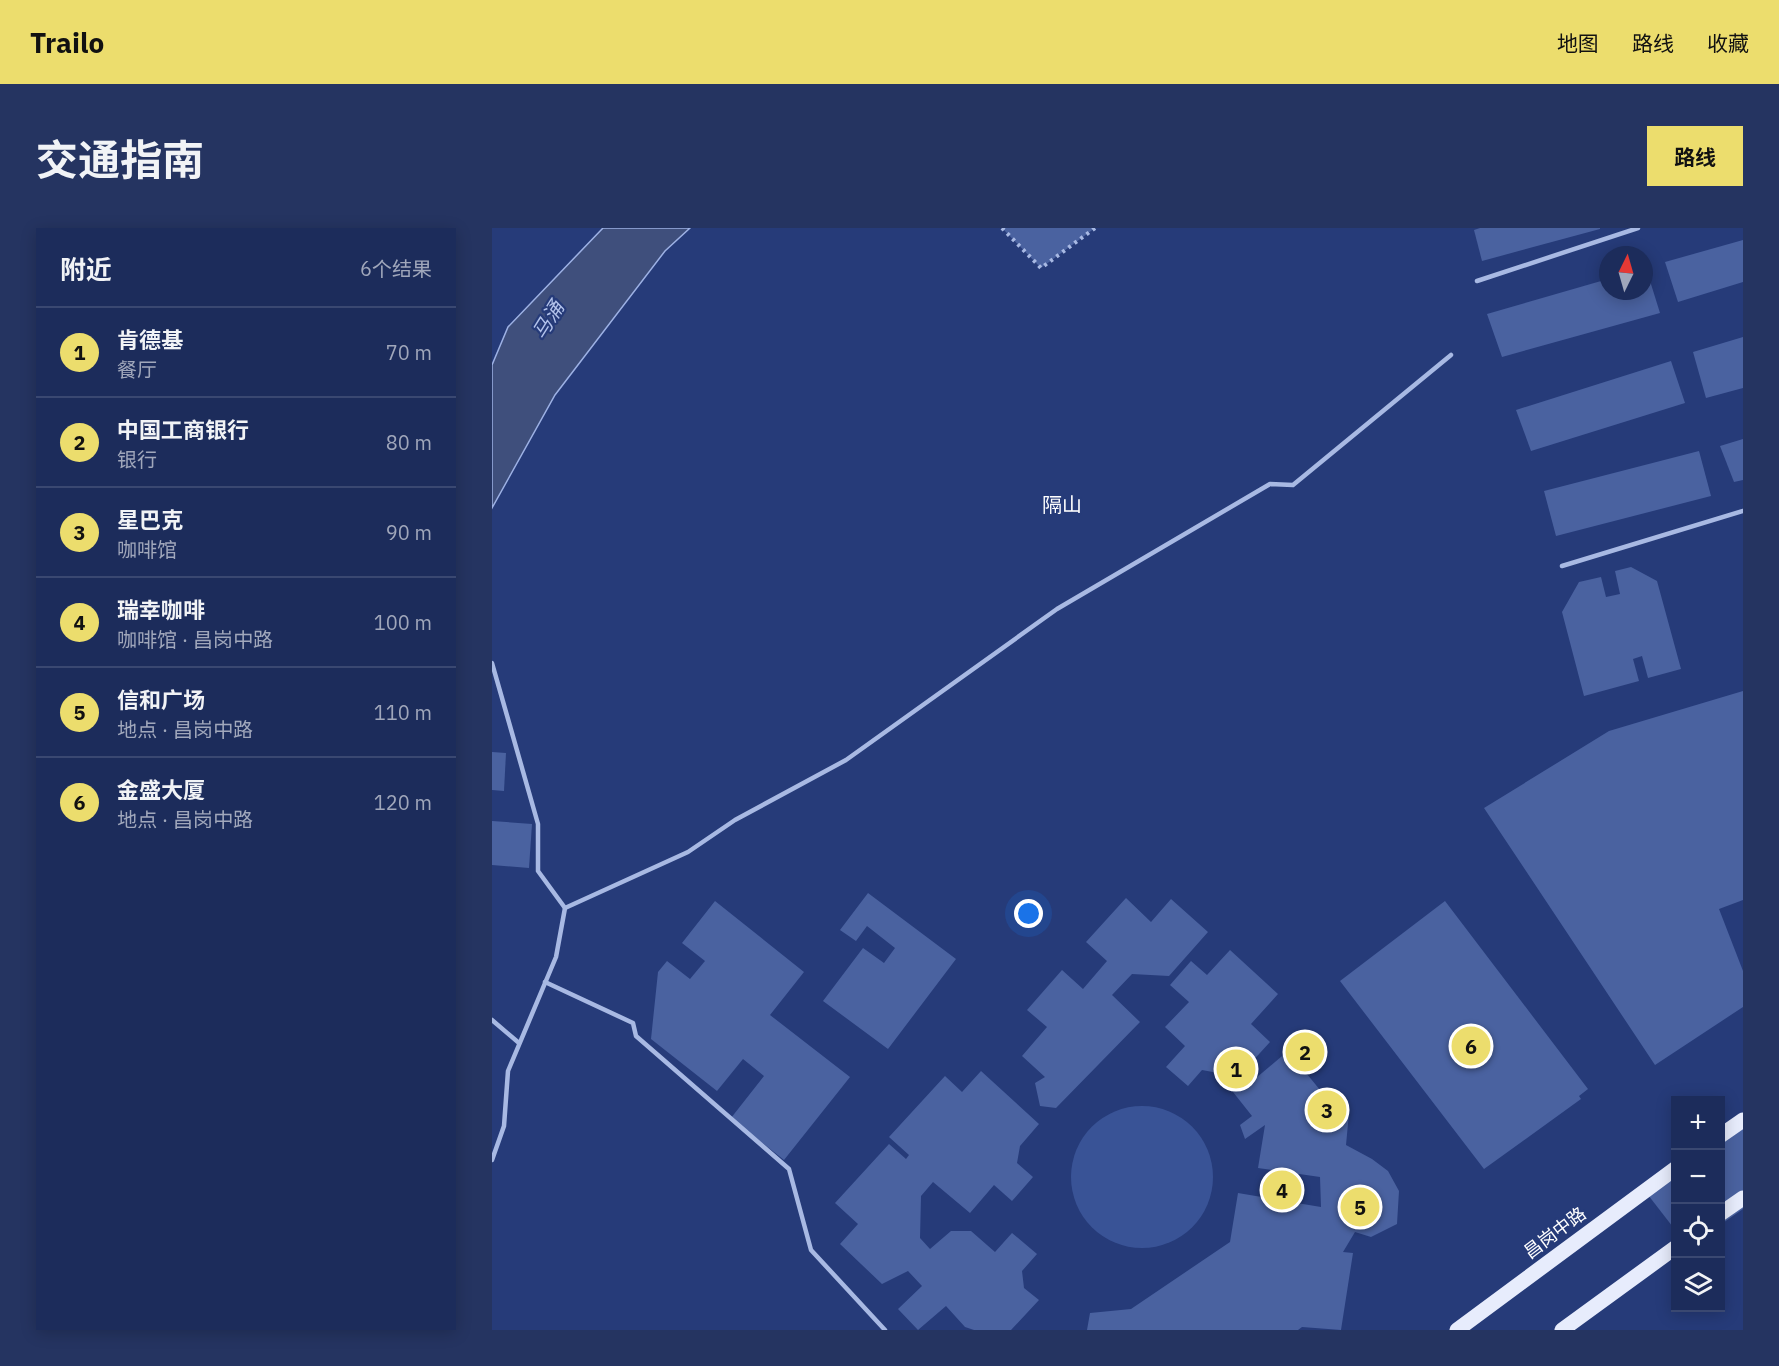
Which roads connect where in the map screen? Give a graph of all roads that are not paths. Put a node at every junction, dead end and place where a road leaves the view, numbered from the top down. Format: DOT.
graph roads {
  1 [pos="1638,228"];
  2 [pos="1477,280"];
  3 [pos="1451,355"];
  4 [pos="1743,510"];
  5 [pos="1562,567"];
  6 [pos="492,663"];
  7 [pos="565,908"];
  8 [pos="545,982"];
  9 [pos="492,1020"];
  10 [pos="519,1043"];
  11 [pos="1743,1120"];
  12 [pos="1725,1133"];
  13 [pos="492,1160"];
  14 [pos="1671,1172"];
  15 [pos="1743,1198"];
  16 [pos="1725,1211"];
  17 [pos="1671,1251"];
  18 [pos="885,1330"];
  19 [pos="1457,1330"];
  20 [pos="1562,1330"];
  1 -- 2 [label="lane"];
  3 -- 7 [label="lane"];
  4 -- 5 [label="lane"];
  6 -- 7 [label="lane"];
  7 -- 8 [label="lane"];
  8 -- 10 [label="lane"];
  8 -- 18 [label="lane"];
  9 -- 10 [label="lane"];
  10 -- 13 [label="lane"];
  11 -- 12 [label="main road"];
  14 -- 19 [label="main road, 昌岗中路"];
  15 -- 16 [label="main road"];
  17 -- 20 [label="main road"];
}
